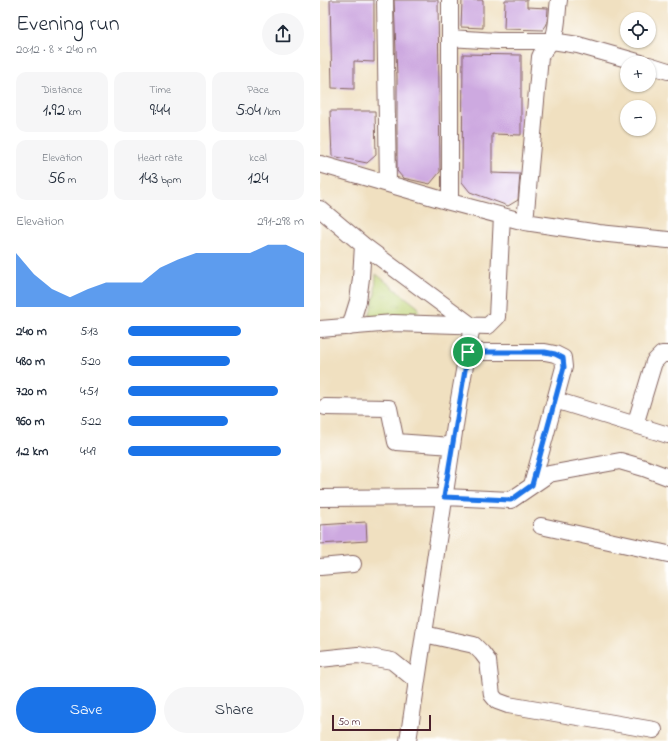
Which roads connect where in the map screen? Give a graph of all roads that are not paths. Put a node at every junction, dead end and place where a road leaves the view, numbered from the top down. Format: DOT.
graph roads {
  1 [pos="385,0"];
  2 [pos="450,0"];
  3 [pos="559,0"];
  4 [pos="450,38"];
  5 [pos="552,41"];
  6 [pos="620,57"];
  7 [pos="656,67"];
  8 [pos="668,71"];
  9 [pos="320,164"];
  10 [pos="388,184"];
  11 [pos="450,202"];
  12 [pos="320,209"];
  13 [pos="502,216"];
  14 [pos="526,222"];
  15 [pos="668,240"];
  16 [pos="363,245"];
  17 [pos="472,326"];
  18 [pos="350,327"];
  19 [pos="320,329"];
  20 [pos="468,352"];
  21 [pos="668,354"];
  22 [pos="555,400"];
  23 [pos="325,407"];
  24 [pos="635,425"];
  25 [pos="668,435"];
  26 [pos="452,446"];
  27 [pos="668,477"];
  28 [pos="532,485"];
  29 [pos="444,497"];
  30 [pos="320,498"];
  31 [pos="541,526"];
  32 [pos="668,554"];
  33 [pos="353,564"];
  34 [pos="320,567"];
  35 [pos="424,634"];
  36 [pos="320,659"];
  37 [pos="417,681"];
  38 [pos="654,730"];
  39 [pos="408,741"];
  1 -- 10 [label="street"];
  2 -- 4 [label="street"];
  3 -- 5 [label="street"];
  4 -- 5 [label="street"];
  4 -- 11 [label="street"];
  5 -- 6 [label="street"];
  5 -- 14 [label="street"];
  7 -- 8 [label="street"];
  9 -- 10 [label="street"];
  10 -- 11 [label="street"];
  11 -- 13 [label="street"];
  12 -- 16 [label="street"];
  13 -- 14 [label="street"];
  13 -- 17 [label="street"];
  14 -- 15 [label="street"];
  16 -- 17 [label="street"];
  16 -- 18 [label="street"];
  17 -- 18 [label="street"];
  17 -- 20 [label="street"];
  18 -- 19 [label="street"];
  20 -- 22 [label="street"];
  20 -- 26 [label="street"];
  21 -- 24 [label="street"];
  22 -- 24 [label="street"];
  22 -- 28 [label="street"];
  23 -- 26 [label="street"];
  24 -- 25 [label="street"];
  26 -- 29 [label="street"];
  27 -- 28 [label="street"];
  28 -- 29 [label="street"];
  29 -- 30 [label="street"];
  29 -- 35 [label="street"];
  31 -- 32 [label="street"];
  33 -- 34 [label="street"];
  35 -- 37 [label="street"];
  35 -- 38 [label="street"];
  36 -- 37 [label="street"];
  37 -- 39 [label="street"];
}
